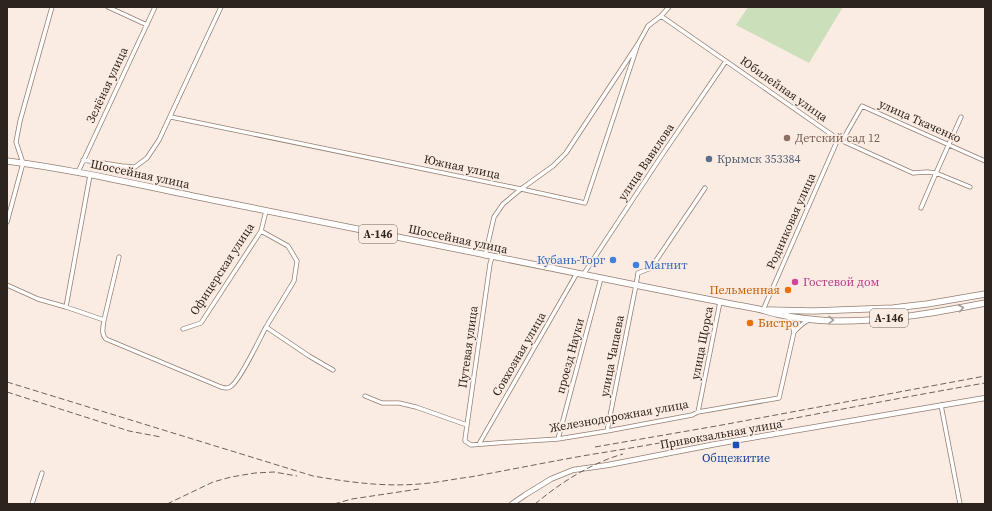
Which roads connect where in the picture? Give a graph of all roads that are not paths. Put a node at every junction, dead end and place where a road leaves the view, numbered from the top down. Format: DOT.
graph roads {
  1 [pos="52,7"];
  2 [pos="108,7"];
  3 [pos="156,7"];
  4 [pos="220,7"];
  5 [pos="669,7"];
  6 [pos="661,16"];
  7 [pos="147,25"];
  8 [pos="638,44"];
  9 [pos="726,61"];
  10 [pos="171,117"];
  11 [pos="961,117"];
  12 [pos="840,140"];
  13 [pos="949,145"];
  14 [pos="83,160"];
  15 [pos="7,161"];
  16 [pos="985,161"];
  17 [pos="23,163"];
  18 [pos="78,172"];
  19 [pos="936,173"];
  20 [pos="90,175"];
  21 [pos="970,187"];
  22 [pos="705,188"];
  23 [pos="521,189"];
  24 [pos="921,208"];
  25 [pos="266,211"];
  26 [pos="7,222"];
  27 [pos="261,231"];
  28 [pos="485,256"];
  29 [pos="119,257"];
  30 [pos="492,257"];
  31 [pos="577,273"];
  32 [pos="584,275"];
  33 [pos="601,278"];
  34 [pos="7,285"];
  35 [pos="636,285"];
  36 [pos="985,294"];
  37 [pos="720,302"];
  38 [pos="985,302"];
  39 [pos="66,307"];
  40 [pos="763,310"];
  41 [pos="788,316"];
  42 [pos="811,319"];
  43 [pos="104,320"];
  44 [pos="266,327"];
  45 [pos="183,329"];
  46 [pos="794,332"];
  47 [pos="333,370"];
  48 [pos="365,396"];
  49 [pos="985,398"];
  50 [pos="941,405"];
  51 [pos="698,412"];
  52 [pos="467,425"];
  53 [pos="607,431"];
  54 [pos="465,439"];
  55 [pos="558,439"];
  56 [pos="478,444"];
  57 [pos="42,472"];
  58 [pos="32,504"];
  59 [pos="512,504"];
  60 [pos="960,504"];
  1 -- 17 [label="street"];
  2 -- 7 [label="street"];
  3 -- 7 [label="street, Зелёная улица"];
  4 -- 10 [label="street"];
  5 -- 6 [label="street"];
  6 -- 8 [label="street"];
  6 -- 9 [label="street, Юбилейная улица"];
  7 -- 14 [label="street, Зелёная улица"];
  8 -- 23 [label="street"];
  8 -- 23 [label="street, Южная улица"];
  9 -- 12 [label="street, Юбилейная улица"];
  9 -- 32 [label="street, улица Вавилова"];
  10 -- 14 [label="street"];
  10 -- 23 [label="street, Южная улица"];
  11 -- 13 [label="street"];
  12 -- 13 [label="street, улица Ткаченко"];
  12 -- 19 [label="street, Юбилейная улица"];
  12 -- 40 [label="street, Родниковая улица"];
  13 -- 16 [label="street, улица Ткаченко"];
  13 -- 19 [label="street"];
  14 -- 18 [label="street, Зелёная улица"];
  15 -- 17 [label="highway, Шоссейная улица / А-146"];
  17 -- 18 [label="highway, Шоссейная улица / А-146"];
  17 -- 26 [label="street"];
  18 -- 20 [label="highway, Шоссейная улица / А-146"];
  19 -- 21 [label="street, Юбилейная улица"];
  19 -- 24 [label="street"];
  20 -- 25 [label="highway, Шоссейная улица / А-146"];
  20 -- 39 [label="street"];
  22 -- 35 [label="street"];
  23 -- 28 [label="street"];
  25 -- 27 [label="street, Офицерская улица"];
  25 -- 28 [label="highway, Шоссейная улица / А-146"];
  27 -- 44 [label="street"];
  27 -- 45 [label="street, Офицерская улица"];
  28 -- 30 [label="highway, Шоссейная улица / А-146"];
  29 -- 43 [label="street"];
  30 -- 31 [label="highway, Шоссейная улица / А-146"];
  30 -- 52 [label="street, Путевая улица"];
  31 -- 32 [label="highway, Шоссейная улица / А-146"];
  31 -- 56 [label="street, Совхозная улица"];
  32 -- 33 [label="highway, Шоссейная улица / А-146"];
  33 -- 35 [label="highway, Шоссейная улица / А-146"];
  33 -- 55 [label="street, проезд Науки"];
  34 -- 39 [label="street"];
  35 -- 37 [label="highway, Шоссейная улица / А-146"];
  35 -- 53 [label="street, улица Чапаева"];
  36 -- 40 [label="highway, А-146"];
  37 -- 40 [label="highway, Шоссейная улица / А-146"];
  37 -- 51 [label="street, улица Щорса"];
  42 -- 38 [label="highway, А-146, one-way"];
  39 -- 43 [label="street"];
  40 -- 41 [label="highway, А-146"];
  41 -- 42 [label="highway, А-146"];
  41 -- 46 [label="street"];
  42 -- 46 [label="street"];
  43 -- 44 [label="street"];
  44 -- 47 [label="street"];
  46 -- 51 [label="street, Железнодорожная улица"];
  48 -- 52 [label="street"];
  49 -- 50 [label="main road, Привокзальная улица"];
  50 -- 59 [label="main road, Привокзальная улица"];
  50 -- 60 [label="street"];
  51 -- 53 [label="street, Железнодорожная улица"];
  52 -- 54 [label="street, Путевая улица"];
  53 -- 55 [label="street, Железнодорожная улица"];
  54 -- 56 [label="street, Железнодорожная улица"];
  55 -- 56 [label="street, Железнодорожная улица"];
  57 -- 58 [label="street"];
}
